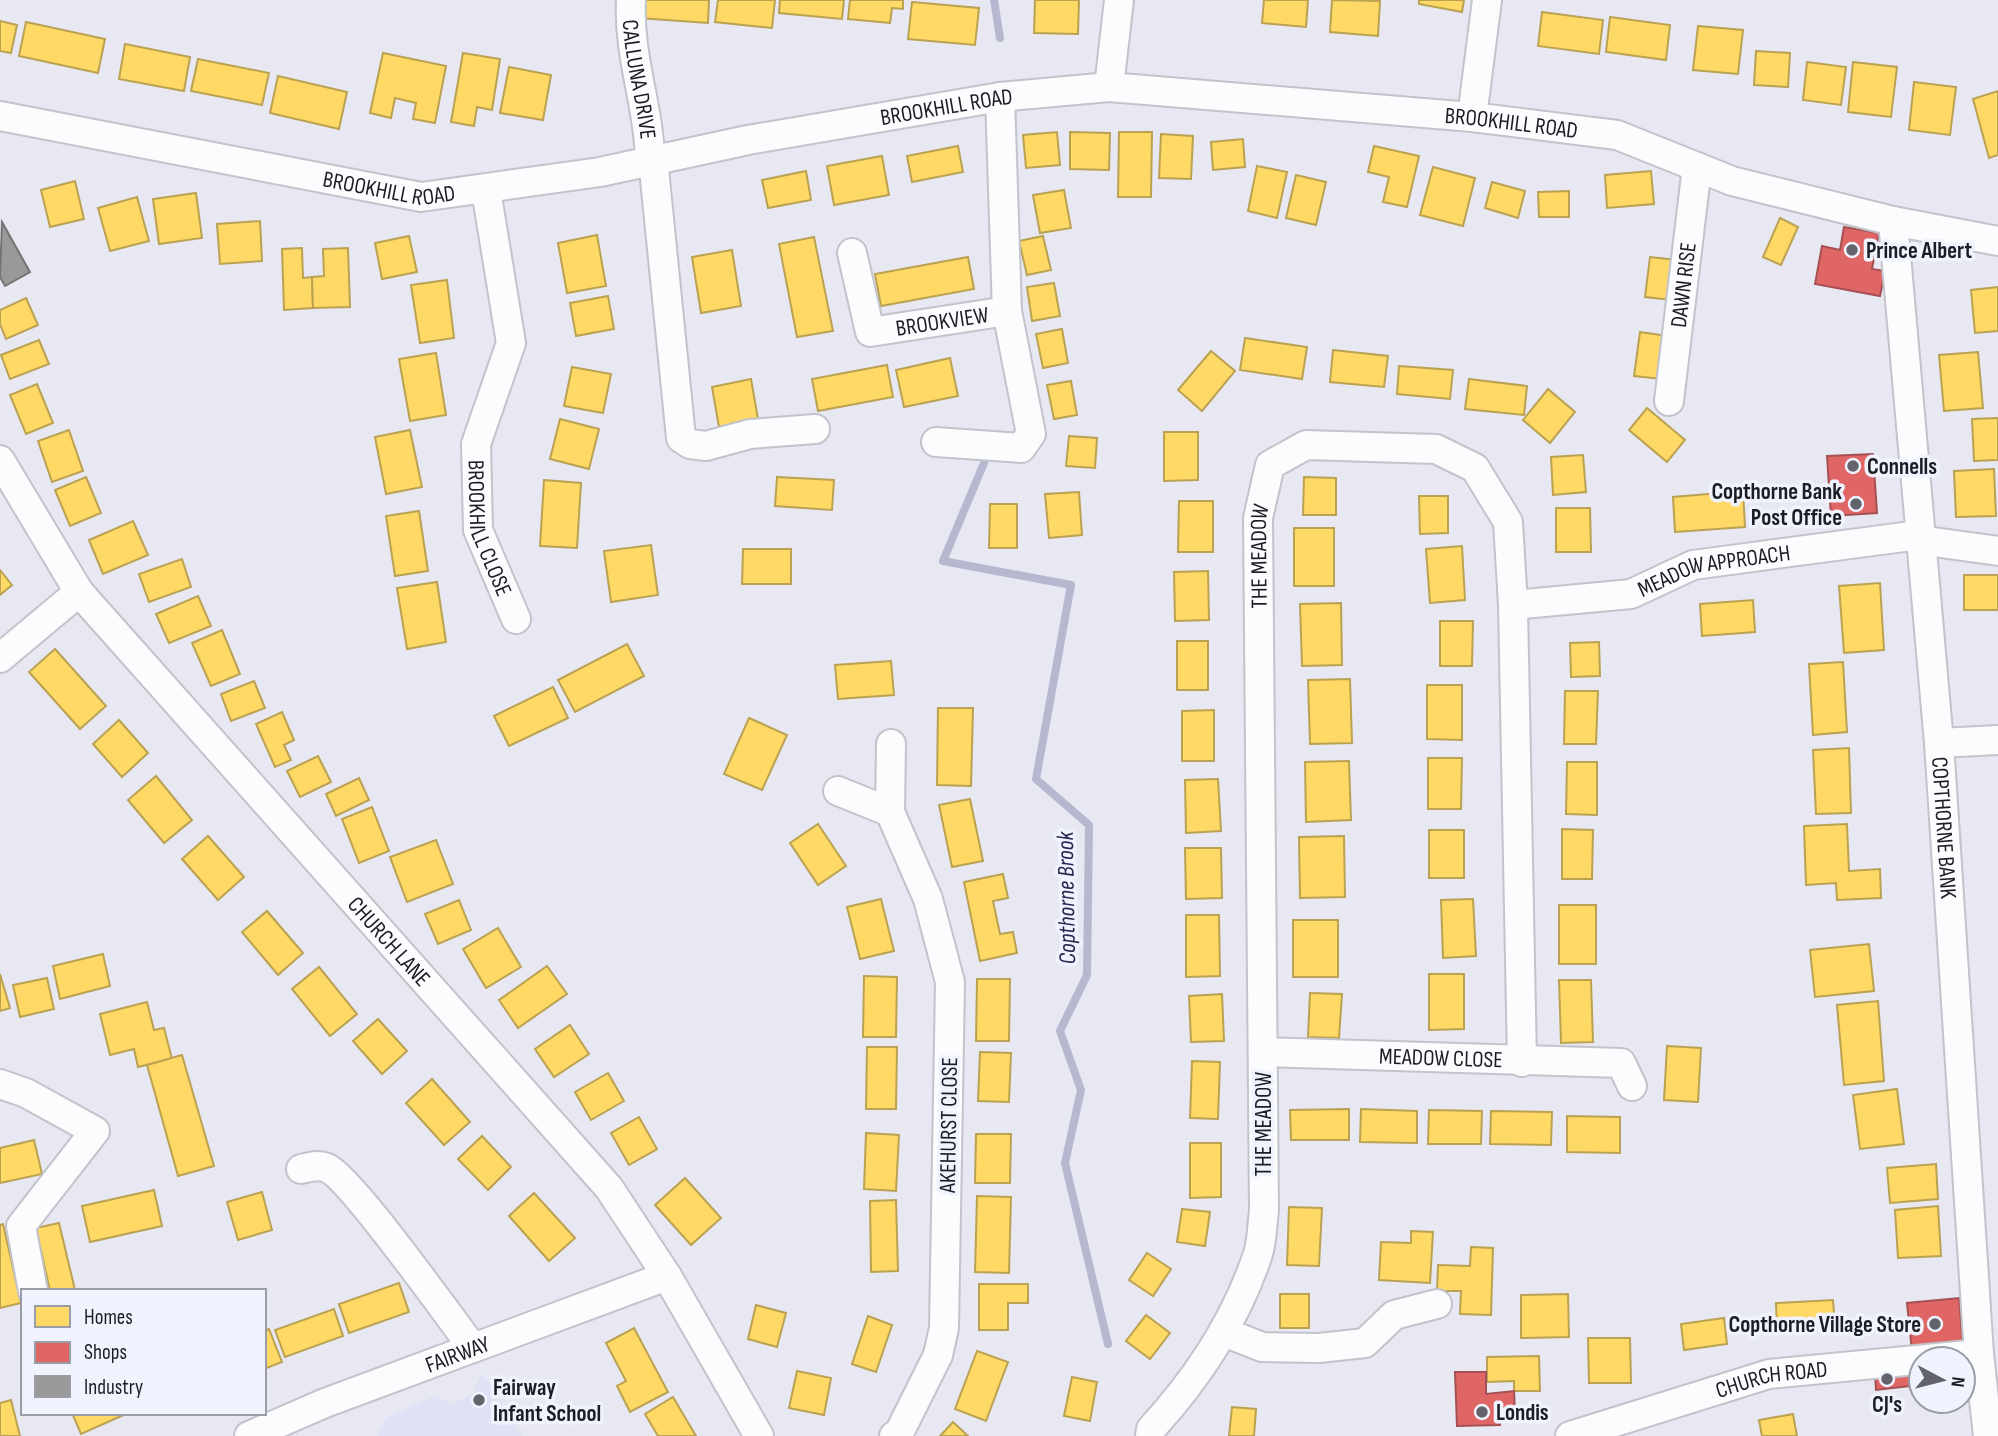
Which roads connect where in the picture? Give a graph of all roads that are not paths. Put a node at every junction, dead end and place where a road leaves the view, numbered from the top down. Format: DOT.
graph roads {
  1 [pos="631,0"];
  2 [pos="1119,0"];
  3 [pos="1487,0"];
  4 [pos="1109,87"];
  5 [pos="1000,97"];
  6 [pos="0,116"];
  7 [pos="1472,117"];
  8 [pos="652,160"];
  9 [pos="1697,167"];
  10 [pos="486,190"];
  11 [pos="1894,221"];
  12 [pos="1998,241"];
  13 [pos="852,253"];
  14 [pos="1007,311"];
  15 [pos="1669,401"];
  16 [pos="815,429"];
  17 [pos="936,442"];
  18 [pos="0,460"];
  19 [pos="1919,538"];
  20 [pos="1998,551"];
  21 [pos="79,592"];
  22 [pos="1513,605"];
  23 [pos="516,619"];
  24 [pos="0,658"];
  25 [pos="1998,740"];
  26 [pos="1939,743"];
  27 [pos="891,744"];
  28 [pos="838,791"];
  29 [pos="890,813"];
  30 [pos="1263,1052"];
  31 [pos="1522,1062"];
  32 [pos="1629,1067"];
  33 [pos="0,1084"];
  34 [pos="300,1169"];
  35 [pos="1986,1264"];
  36 [pos="667,1276"];
  37 [pos="33,1289"];
  38 [pos="1437,1304"];
  39 [pos="1224,1332"];
  40 [pos="473,1348"];
  41 [pos="1979,1354"];
  42 [pos="249,1436"];
  43 [pos="759,1436"];
  44 [pos="894,1436"];
  45 [pos="1150,1436"];
  46 [pos="1570,1436"];
  47 [pos="1988,1436"];
  1 -- 8 [label="street, CALLUNA DRIVE"];
  2 -- 4 [label="street"];
  3 -- 7 [label="street"];
  4 -- 5 [label="street, BROOKHILL ROAD"];
  4 -- 7 [label="street, BROOKHILL ROAD"];
  5 -- 8 [label="street, BROOKHILL ROAD"];
  5 -- 14 [label="street, BROOKVIEW"];
  6 -- 10 [label="street, BROOKHILL ROAD"];
  7 -- 9 [label="street, BROOKHILL ROAD"];
  8 -- 10 [label="street, BROOKHILL ROAD"];
  8 -- 16 [label="street, CALLUNA DRIVE"];
  9 -- 11 [label="street, BROOKHILL ROAD"];
  9 -- 15 [label="street, DAWN RISE"];
  10 -- 23 [label="street, BROOKHILL CLOSE"];
  11 -- 12 [label="street, BROOKHILL ROAD"];
  11 -- 19 [label="street, COPTHORNE BANK"];
  13 -- 14 [label="street, BROOKVIEW"];
  14 -- 17 [label="street"];
  18 -- 21 [label="street, CHURCH LANE"];
  19 -- 20 [label="street, MEADOW APPROACH"];
  19 -- 22 [label="street, MEADOW APPROACH"];
  19 -- 26 [label="street, COPTHORNE BANK"];
  21 -- 24 [label="street"];
  21 -- 36 [label="street, CHURCH LANE"];
  22 -- 30 [label="street, THE MEADOW"];
  22 -- 31 [label="street, THE MEADOW"];
  25 -- 26 [label="street"];
  26 -- 35 [label="street, COPTHORNE BANK"];
  27 -- 29 [label="street, AKEHURST CLOSE"];
  28 -- 29 [label="street"];
  29 -- 44 [label="street, AKEHURST CLOSE"];
  30 -- 31 [label="street, MEADOW CLOSE"];
  30 -- 39 [label="street, THE MEADOW"];
  31 -- 32 [label="street, MEADOW CLOSE"];
  33 -- 37 [label="street"];
  34 -- 40 [label="street"];
  35 -- 41 [label="street, COPTHORNE BANK"];
  36 -- 40 [label="street, FAIRWAY"];
  36 -- 43 [label="street, CHURCH LANE"];
  38 -- 39 [label="street"];
  39 -- 45 [label="street, THE MEADOW"];
  40 -- 42 [label="street, FAIRWAY"];
  41 -- 46 [label="street, CHURCH ROAD"];
  41 -- 47 [label="street, COPTHORNE BANK"];
}
